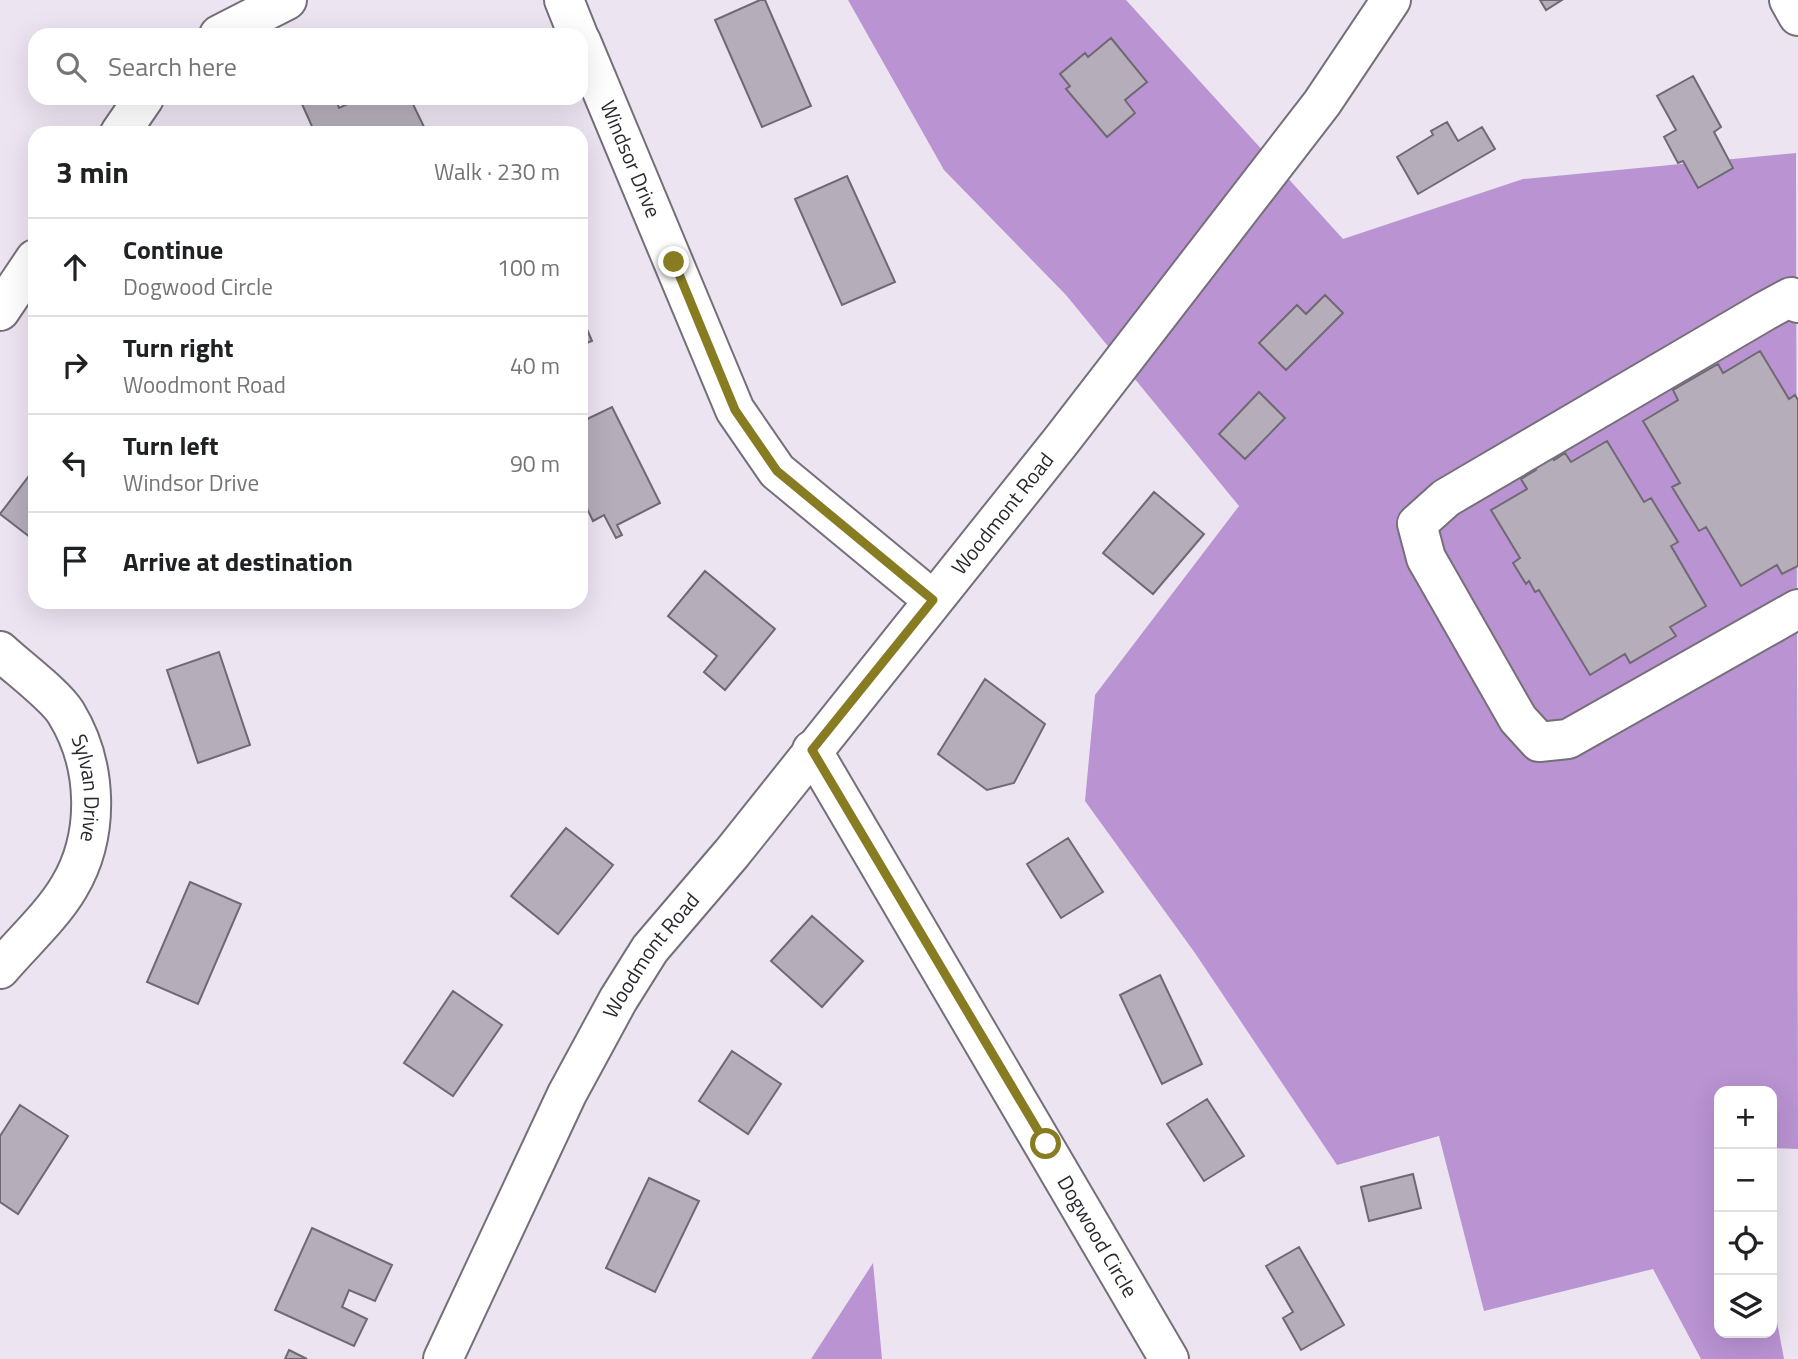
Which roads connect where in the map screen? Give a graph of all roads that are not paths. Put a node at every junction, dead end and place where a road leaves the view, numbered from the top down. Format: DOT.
graph roads {
  1 [pos="287,0"];
  2 [pos="564,0"];
  3 [pos="1391,0"];
  4 [pos="1789,0"];
  5 [pos="1798,16"];
  6 [pos="233,28"];
  7 [pos="575,28"];
  8 [pos="588,58"];
  9 [pos="139,105"];
  10 [pos="125,126"];
  11 [pos="28,270"];
  12 [pos="1798,303"];
  13 [pos="0,311"];
  14 [pos="933,600"];
  15 [pos="1798,609"];
  16 [pos="0,652"];
  17 [pos="812,750"];
  18 [pos="0,968"];
  19 [pos="443,1359"];
  20 [pos="1169,1359"];
  1 -- 6 [label="street"];
  2 -- 7 [label="street"];
  3 -- 14 [label="street, Woodmont Road"];
  4 -- 5 [label="street"];
  8 -- 14 [label="street, Windsor Drive"];
  9 -- 10 [label="street"];
  11 -- 13 [label="street"];
  12 -- 15 [label="street"];
  14 -- 17 [label="street, Woodmont Road"];
  16 -- 18 [label="street, Sylvan Drive"];
  17 -- 19 [label="street, Woodmont Road"];
  17 -- 20 [label="street, Dogwood Circle"];
}
